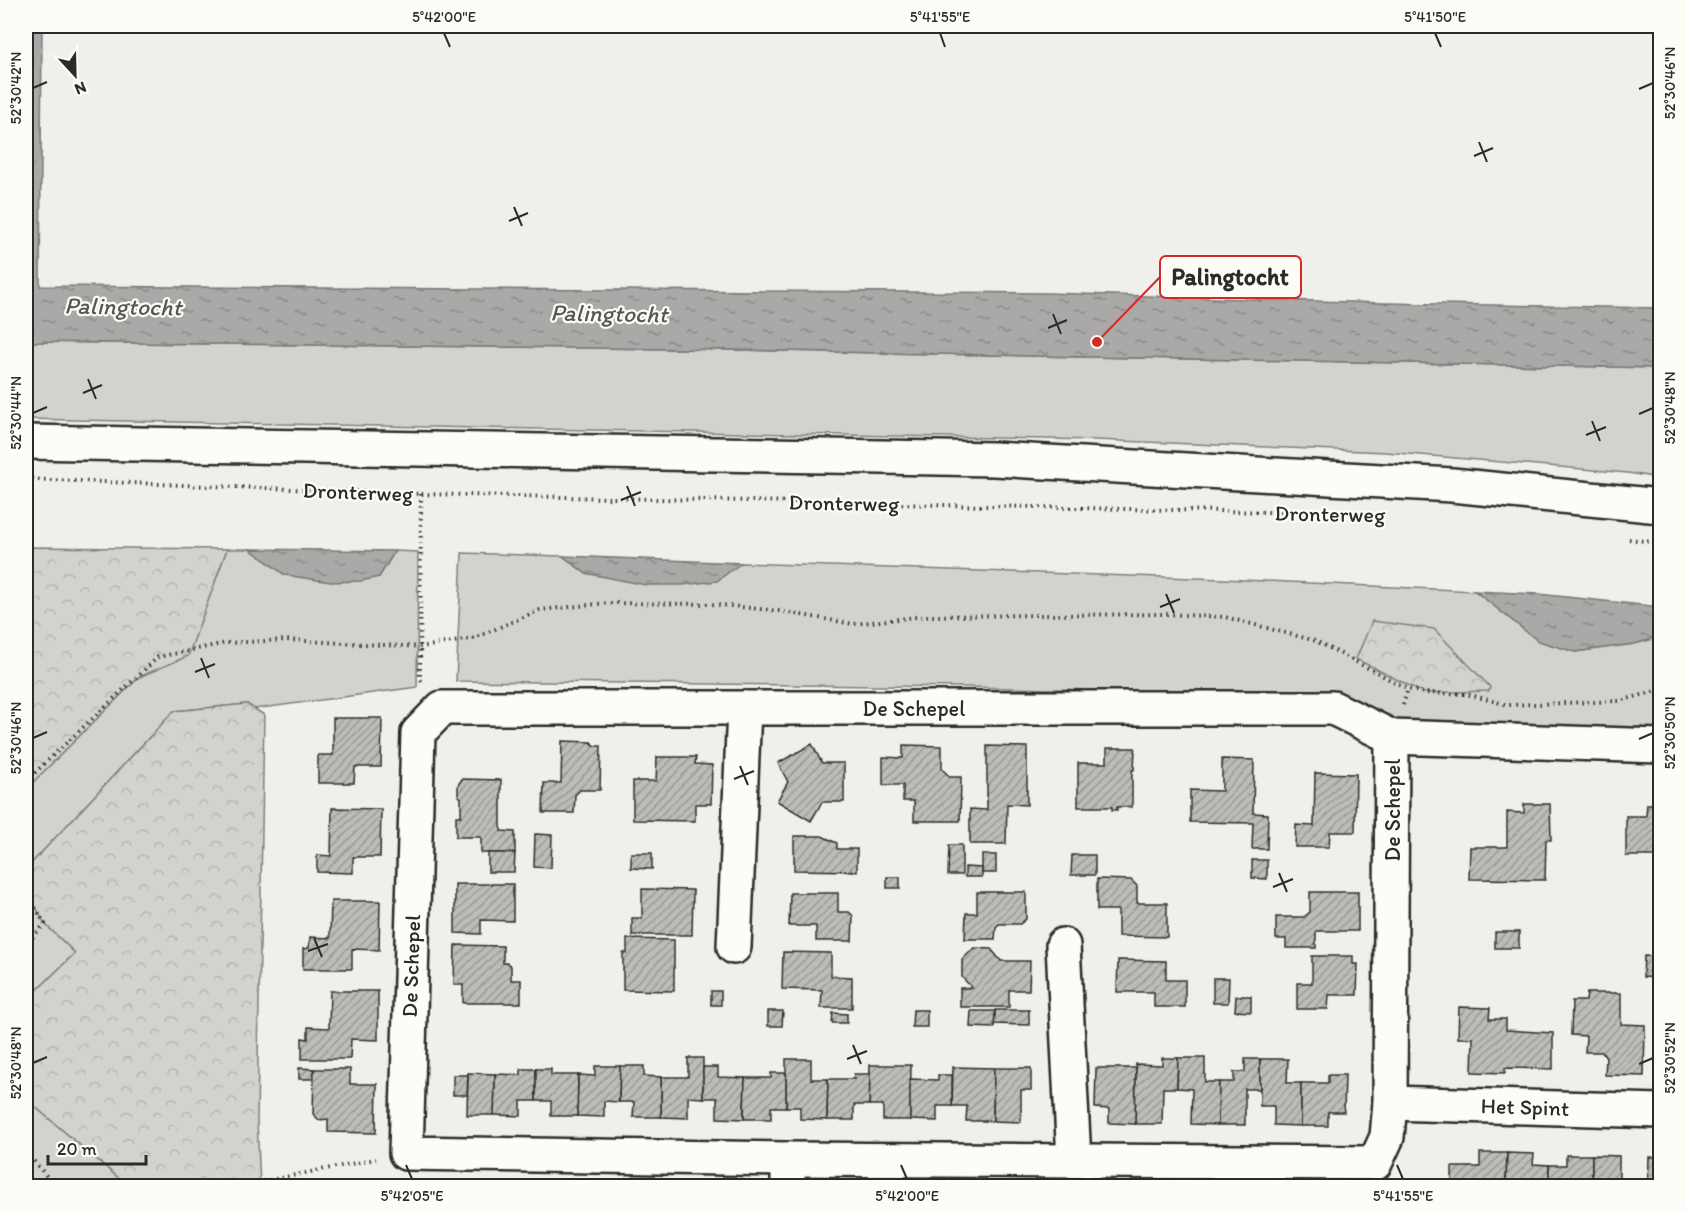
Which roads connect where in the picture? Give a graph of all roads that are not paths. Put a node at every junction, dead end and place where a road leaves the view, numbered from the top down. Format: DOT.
graph roads {
  1 [pos="26,442"];
  2 [pos="1660,506"];
  3 [pos="744,708"];
  4 [pos="1392,737"];
  5 [pos="1660,746"];
  6 [pos="1063,945"];
  7 [pos="734,947"];
  8 [pos="1390,1102"];
  9 [pos="1660,1111"];
  10 [pos="1074,1161"];
  11 [pos="788,1173"];
  1 -- 2 [label="street, Dronterweg"];
  3 -- 4 [label="street, De Schepel"];
  3 -- 7 [label="street"];
  3 -- 11 [label="street, De Schepel"];
  4 -- 5 [label="street"];
  4 -- 8 [label="street, De Schepel"];
  6 -- 10 [label="street"];
  8 -- 9 [label="street, Het Spint"];
  8 -- 10 [label="street, De Schepel"];
  10 -- 11 [label="street, De Schepel"];
}
